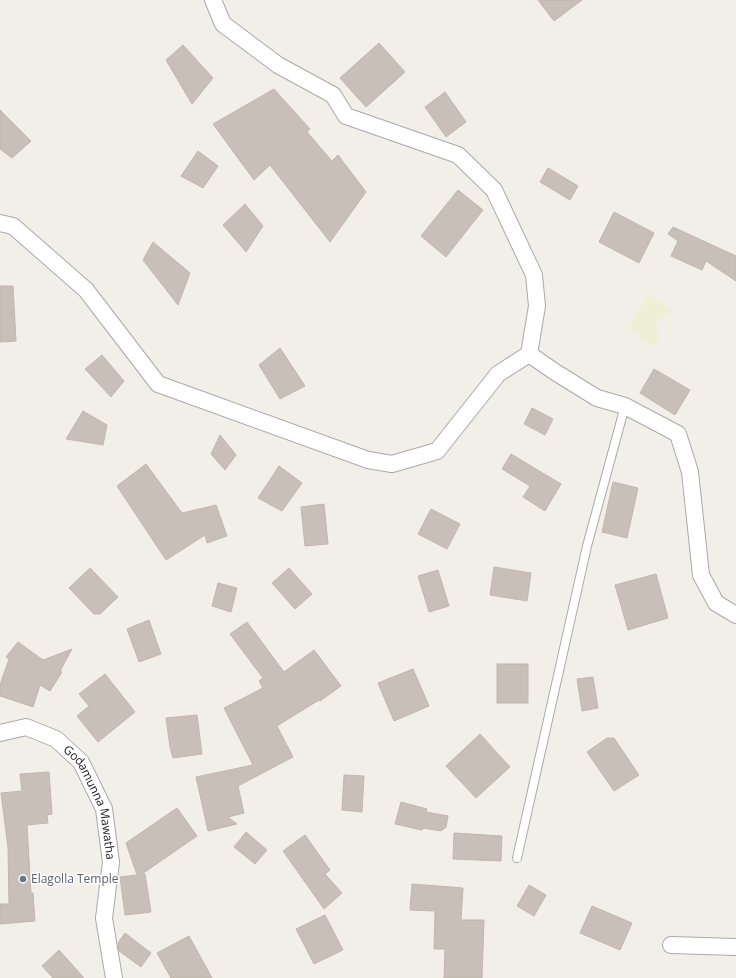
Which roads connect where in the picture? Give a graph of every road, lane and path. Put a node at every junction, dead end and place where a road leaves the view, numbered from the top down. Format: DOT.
graph roads {
  1 [pos="213,0"];
  2 [pos="0,223"];
  3 [pos="529,354"];
  4 [pos="625,406"];
  5 [pos="736,615"];
  6 [pos="0,733"];
  7 [pos="518,858"];
  8 [pos="671,945"];
  9 [pos="736,947"];
  10 [pos="114,978"];
  1 -- 3 [label="street"];
  2 -- 3 [label="street"];
  3 -- 4 [label="street"];
  4 -- 5 [label="street"];
  4 -- 7 [label="lane"];
  6 -- 10 [label="street, Godamunna Mawatha"];
  8 -- 9 [label="street"];
}
